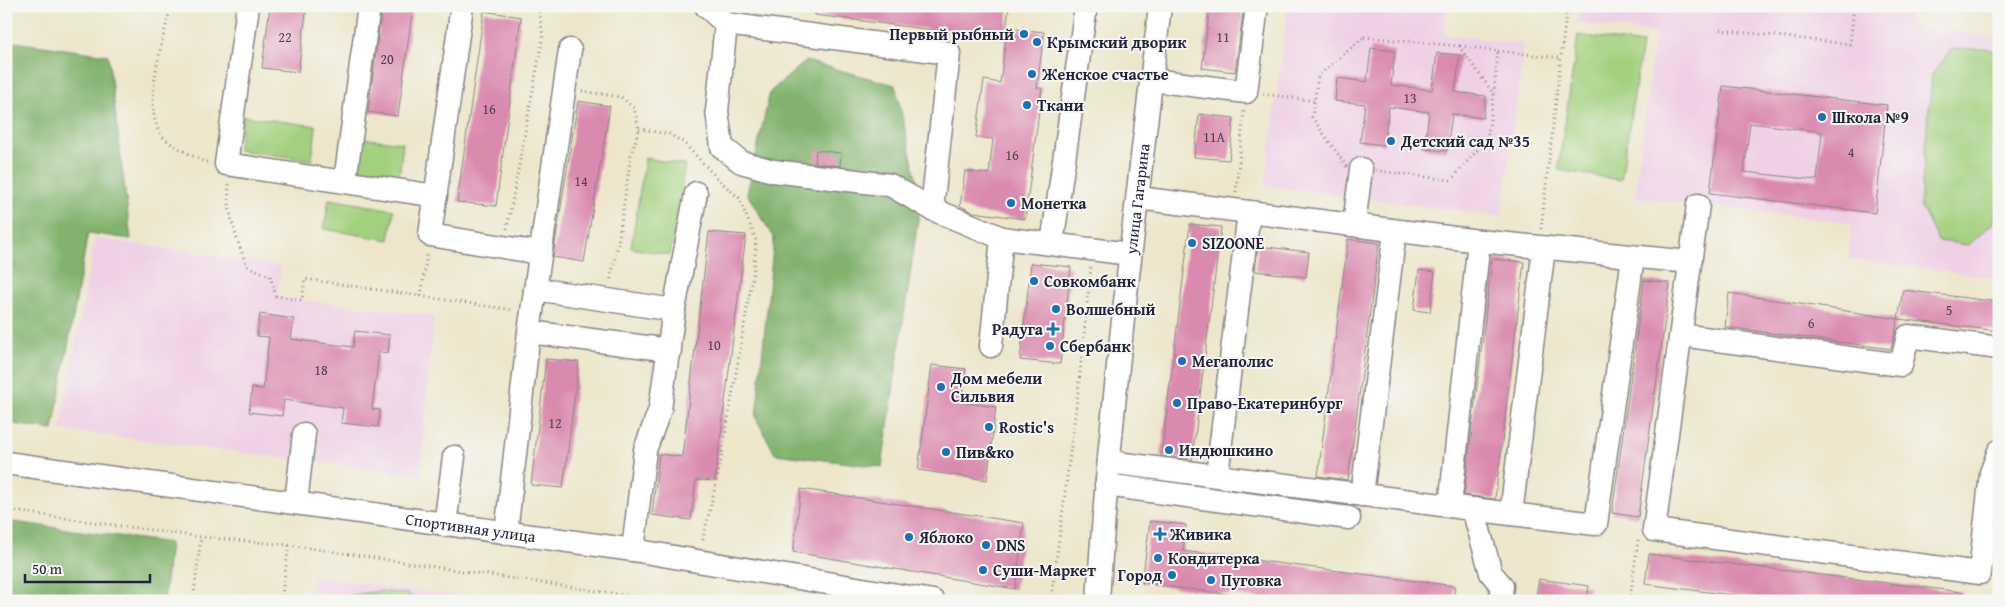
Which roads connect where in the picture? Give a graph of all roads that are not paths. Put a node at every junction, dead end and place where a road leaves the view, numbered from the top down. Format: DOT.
graph roads {
  1 [pos="248,6"];
  2 [pos="369,6"];
  3 [pos="462,6"];
  4 [pos="706,6"];
  5 [pos="1086,6"];
  6 [pos="1160,6"];
  7 [pos="1257,6"];
  8 [pos="726,24"];
  9 [pos="570,50"];
  10 [pos="1152,80"];
  11 [pos="1361,169"];
  12 [pos="345,182"];
  13 [pos="696,193"];
  14 [pos="436,196"];
  15 [pos="1138,198"];
  16 [pos="1698,205"];
  17 [pos="932,209"];
  18 [pos="1241,211"];
  19 [pos="1354,225"];
  20 [pos="1395,231"];
  21 [pos="1002,238"];
  22 [pos="1479,241"];
  23 [pos="1052,244"];
  24 [pos="1541,248"];
  25 [pos="540,253"];
  26 [pos="1130,254"];
  27 [pos="1634,257"];
  28 [pos="1690,262"];
  29 [pos="535,288"];
  30 [pos="674,310"];
  31 [pos="530,323"];
  32 [pos="1681,335"];
  33 [pos="990,346"];
  34 [pos="1999,348"];
  35 [pos="670,350"];
  36 [pos="304,434"];
  37 [pos="1999,451"];
  38 [pos="454,457"];
  39 [pos="1109,462"];
  40 [pos="6,463"];
  41 [pos="1217,475"];
  42 [pos="1106,485"];
  43 [pos="1362,494"];
  44 [pos="296,502"];
  45 [pos="1450,506"];
  46 [pos="1473,509"];
  47 [pos="1511,514"];
  48 [pos="1349,518"];
  49 [pos="445,525"];
  50 [pos="506,533"];
  51 [pos="633,550"];
  52 [pos="1989,574"];
  53 [pos="933,601"];
  54 [pos="1098,601"];
  55 [pos="1500,601"];
  1 -- 12 [label="street"];
  2 -- 12 [label="street"];
  3 -- 14 [label="street"];
  4 -- 8 [label="street"];
  5 -- 23 [label="street"];
  6 -- 10 [label="street, улица Гагарина"];
  7 -- 10 [label="street"];
  8 -- 17 [label="street"];
  8 -- 17 [label="street"];
  9 -- 25 [label="street"];
  10 -- 15 [label="street, улица Гагарина"];
  11 -- 19 [label="street"];
  12 -- 14 [label="street"];
  13 -- 30 [label="street"];
  14 -- 25 [label="street"];
  15 -- 18 [label="street"];
  15 -- 26 [label="street, улица Гагарина"];
  16 -- 28 [label="street"];
  17 -- 21 [label="street"];
  18 -- 19 [label="street"];
  18 -- 41 [label="street"];
  19 -- 20 [label="street"];
  20 -- 22 [label="street"];
  20 -- 43 [label="street"];
  21 -- 23 [label="street"];
  21 -- 33 [label="street"];
  22 -- 24 [label="street"];
  22 -- 45 [label="street"];
  23 -- 26 [label="street"];
  24 -- 27 [label="street"];
  24 -- 47 [label="street"];
  25 -- 29 [label="street"];
  26 -- 39 [label="street, улица Гагарина"];
  27 -- 28 [label="street"];
  27 -- 47 [label="street"];
  28 -- 32 [label="street"];
  29 -- 30 [label="street"];
  29 -- 31 [label="street"];
  30 -- 35 [label="street"];
  31 -- 35 [label="street"];
  31 -- 50 [label="street"];
  32 -- 34 [label="street"];
  32 -- 52 [label="street"];
  35 -- 51 [label="street"];
  36 -- 44 [label="street"];
  37 -- 52 [label="street"];
  38 -- 49 [label="street"];
  39 -- 41 [label="street"];
  39 -- 42 [label="street, улица Гагарина"];
  40 -- 44 [label="street, Спортивная улица"];
  41 -- 43 [label="street"];
  42 -- 48 [label="street"];
  42 -- 54 [label="street, улица Гагарина"];
  43 -- 45 [label="street"];
  44 -- 49 [label="street, Спортивная улица"];
  45 -- 46 [label="street"];
  46 -- 47 [label="street"];
  46 -- 55 [label="street"];
  49 -- 50 [label="street, Спортивная улица"];
  50 -- 51 [label="street, Спортивная улица"];
  51 -- 53 [label="street, Спортивная улица"];
}
